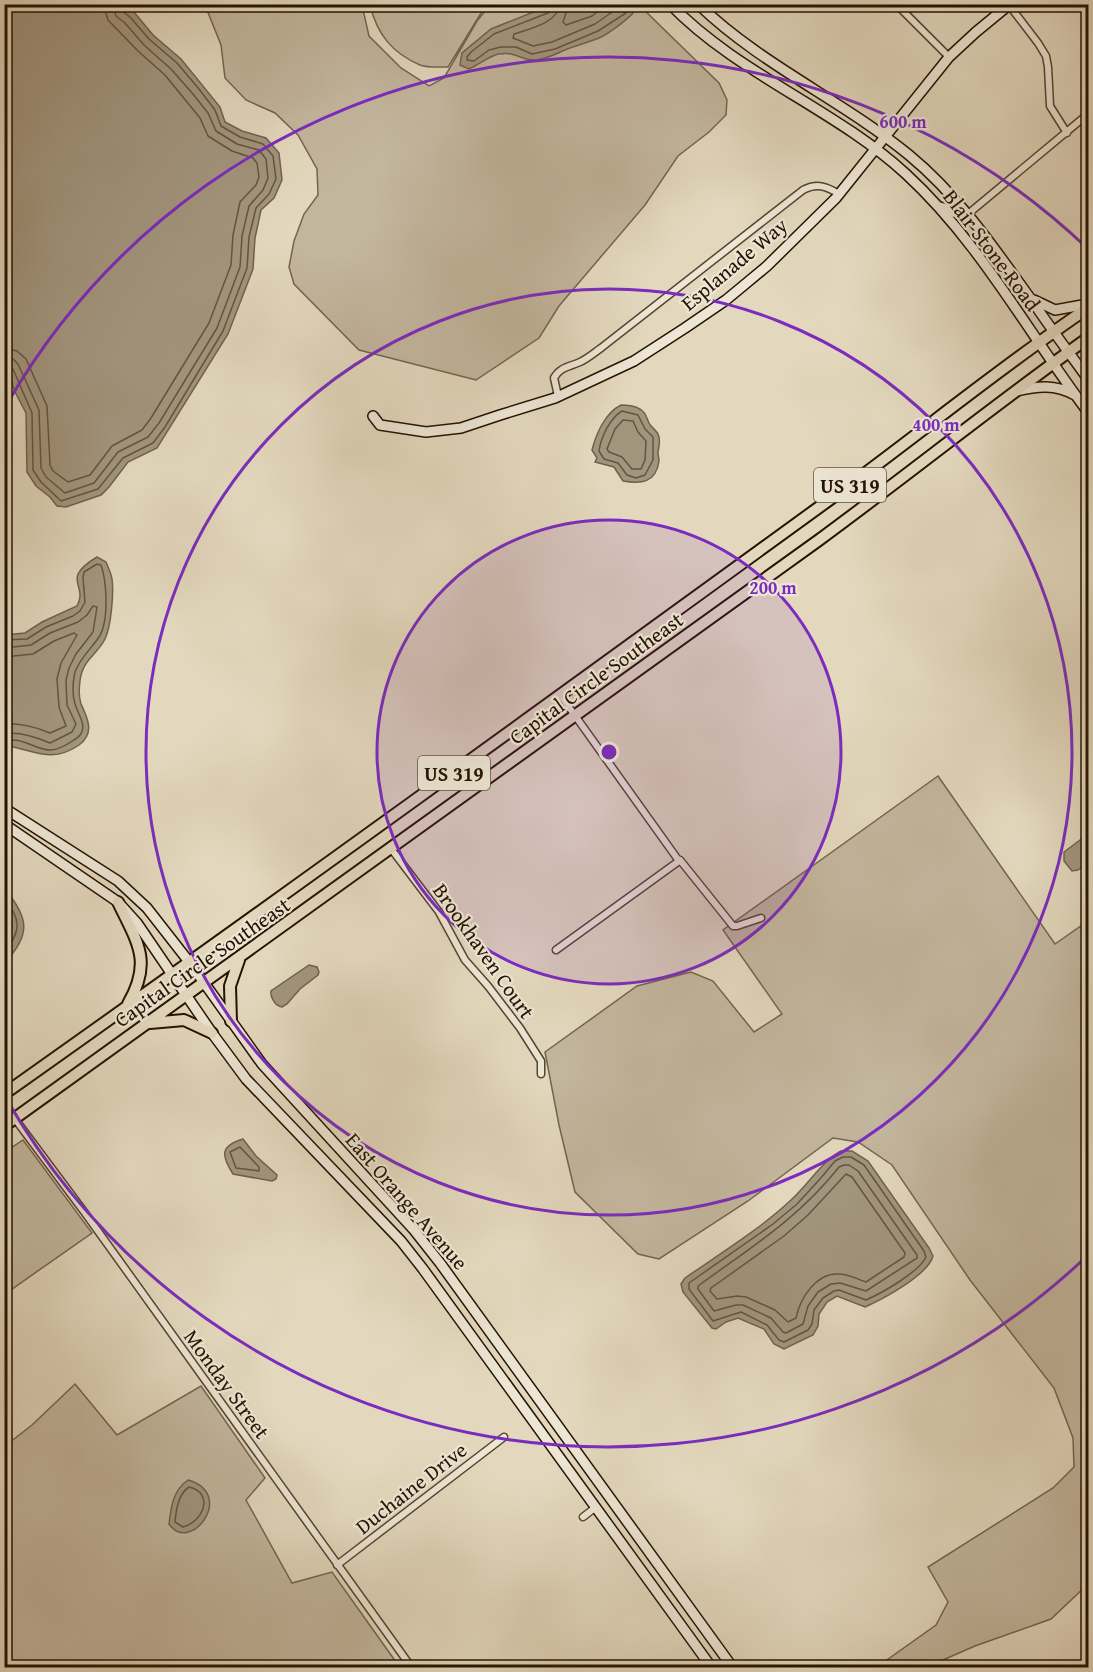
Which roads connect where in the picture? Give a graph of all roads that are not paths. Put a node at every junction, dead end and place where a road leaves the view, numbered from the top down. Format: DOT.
graph roads {
  1 [pos="670,4"];
  2 [pos="698,4"];
  3 [pos="896,4"];
  4 [pos="1009,5"];
  5 [pos="950,57"];
  6 [pos="1089,114"];
  7 [pos="1067,133"];
  8 [pos="886,136"];
  9 [pos="876,148"];
  10 [pos="839,194"];
  11 [pos="937,206"];
  12 [pos="968,214"];
  13 [pos="1029,297"];
  14 [pos="1089,306"];
  15 [pos="1053,332"];
  16 [pos="1089,338"];
  17 [pos="1039,342"];
  18 [pos="1069,352"];
  19 [pos="1053,364"];
  20 [pos="1089,379"];
  21 [pos="1016,391"];
  22 [pos="558,396"];
  23 [pos="1077,396"];
  24 [pos="1089,412"];
  25 [pos="373,416"];
  26 [pos="561,696"];
  27 [pos="575,717"];
  28 [pos="4,808"];
  29 [pos="4,824"];
  30 [pos="392,850"];
  31 [pos="680,861"];
  32 [pos="118,902"];
  33 [pos="761,918"];
  34 [pos="556,950"];
  35 [pos="239,960"];
  36 [pos="190,963"];
  37 [pos="173,976"];
  38 [pos="205,985"];
  39 [pos="187,997"];
  40 [pos="126,1008"];
  41 [pos="231,1021"];
  42 [pos="150,1023"];
  43 [pos="212,1033"];
  44 [pos="541,1074"];
  45 [pos="4,1094"];
  46 [pos="15,1119"];
  47 [pos="4,1126"];
  48 [pos="504,1437"];
  49 [pos="610,1497"];
  50 [pos="596,1507"];
  51 [pos="583,1517"];
  52 [pos="337,1565"];
  53 [pos="412,1668"];
  54 [pos="712,1668"];
  55 [pos="734,1668"];
  1 -- 9 [label="street, Blair Stone Road"];
  2 -- 8 [label="street, Blair Stone Road"];
  3 -- 5 [label="street"];
  4 -- 5 [label="street, Esplanade Way"];
  4 -- 7 [label="street"];
  5 -- 8 [label="street, Esplanade Way"];
  6 -- 7 [label="street"];
  7 -- 12 [label="street"];
  8 -- 9 [label="street, Esplanade Way"];
  8 -- 12 [label="street, Blair Stone Road"];
  9 -- 10 [label="street, Esplanade Way"];
  9 -- 11 [label="street, Blair Stone Road"];
  10 -- 22 [label="street, Esplanade Way"];
  10 -- 22 [label="street"];
  11 -- 12 [label="street"];
  11 -- 17 [label="street, Blair Stone Road"];
  12 -- 13 [label="street, Blair Stone Road"];
  13 -- 14 [label="street"];
  13 -- 15 [label="street, Blair Stone Road"];
  14 -- 15 [label="main road, Capital Circle Southeast / US 319"];
  15 -- 17 [label="main road, Capital Circle Southeast / US 319"];
  15 -- 18 [label="street, Blair Stone Road"];
  16 -- 18 [label="main road, Capital Circle Southeast / US 319"];
  17 -- 19 [label="street, Blair Stone Road"];
  17 -- 26 [label="main road, Capital Circle Southeast / US 319"];
  18 -- 19 [label="main road, Capital Circle Southeast / US 319"];
  18 -- 20 [label="street, Blair Stone Road"];
  19 -- 21 [label="main road, Capital Circle Southeast / US 319"];
  19 -- 23 [label="street, Blair Stone Road"];
  21 -- 23 [label="street"];
  21 -- 27 [label="main road, Capital Circle Southeast / US 319"];
  22 -- 25 [label="street, Esplanade Way"];
  23 -- 24 [label="street, Blair Stone Road"];
  26 -- 27 [label="street"];
  26 -- 36 [label="main road, Capital Circle Southeast / US 319"];
  27 -- 30 [label="main road, Capital Circle Southeast / US 319"];
  27 -- 31 [label="street"];
  28 -- 36 [label="street, East Orange Avenue"];
  29 -- 32 [label="street, East Orange Avenue"];
  30 -- 35 [label="main road, Capital Circle Southeast / US 319"];
  30 -- 44 [label="street, Brookhaven Court"];
  31 -- 33 [label="street"];
  31 -- 34 [label="street"];
  32 -- 37 [label="street, East Orange Avenue"];
  32 -- 40 [label="main road"];
  35 -- 38 [label="main road, Capital Circle Southeast / US 319"];
  35 -- 41 [label="main road"];
  36 -- 37 [label="main road, Capital Circle Southeast / US 319"];
  36 -- 38 [label="street, East Orange Avenue"];
  37 -- 39 [label="street, East Orange Avenue"];
  37 -- 40 [label="main road, Capital Circle Southeast / US 319"];
  38 -- 39 [label="main road, Capital Circle Southeast / US 319"];
  38 -- 41 [label="street, East Orange Avenue"];
  39 -- 42 [label="main road, Capital Circle Southeast / US 319"];
  39 -- 43 [label="street, East Orange Avenue"];
  40 -- 45 [label="main road, Capital Circle Southeast / US 319"];
  41 -- 49 [label="street, East Orange Avenue"];
  42 -- 43 [label="main road"];
  42 -- 46 [label="main road, Capital Circle Southeast / US 319"];
  43 -- 50 [label="street, East Orange Avenue"];
  46 -- 47 [label="main road, Capital Circle Southeast / US 319"];
  46 -- 52 [label="street, Monday Street"];
  48 -- 52 [label="street, Duchaine Drive"];
  49 -- 50 [label="street"];
  49 -- 55 [label="street, East Orange Avenue"];
  50 -- 51 [label="street"];
  50 -- 54 [label="street, East Orange Avenue"];
  52 -- 53 [label="street, Monday Street"];
}
